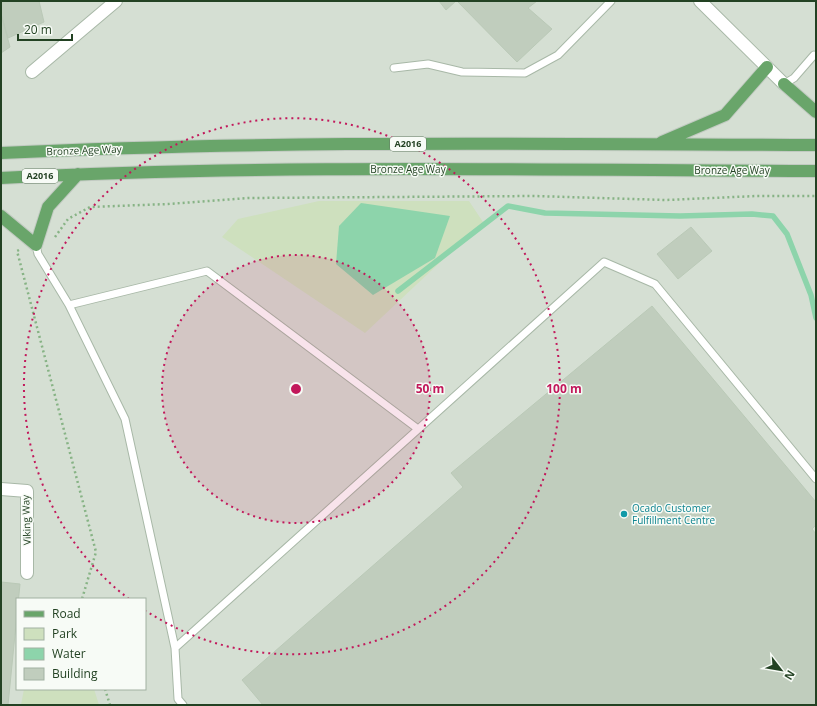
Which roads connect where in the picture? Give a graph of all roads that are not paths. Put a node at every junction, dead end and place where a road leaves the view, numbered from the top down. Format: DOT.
graph roads {
  1 [pos="116,1"];
  2 [pos="611,1"];
  3 [pos="700,1"];
  4 [pos="815,54"];
  5 [pos="767,67"];
  6 [pos="394,68"];
  7 [pos="32,72"];
  8 [pos="784,84"];
  9 [pos="816,112"];
  10 [pos="657,144"];
  11 [pos="816,145"];
  12 [pos="1,153"];
  13 [pos="816,171"];
  14 [pos="78,174"];
  15 [pos="1,178"];
  16 [pos="1,216"];
  17 [pos="36,244"];
  18 [pos="70,305"];
  19 [pos="418,429"];
  20 [pos="816,479"];
  21 [pos="1,489"];
  22 [pos="27,573"];
  23 [pos="174,648"];
  24 [pos="183,705"];
  1 -- 7 [label="street"];
  2 -- 6 [label="lane"];
  3 -- 5 [label="street"];
  4 -- 8 [label="lane"];
  5 -- 8 [label="street"];
  5 -- 10 [label="main road"];
  8 -- 9 [label="main road"];
  10 -- 11 [label="main road, Bronze Age Way / A2016"];
  10 -- 12 [label="main road, Bronze Age Way / A2016"];
  13 -- 14 [label="main road, Bronze Age Way / A2016"];
  14 -- 15 [label="main road, Bronze Age Way / A2016"];
  14 -- 17 [label="main road"];
  16 -- 17 [label="main road"];
  17 -- 18 [label="lane"];
  18 -- 19 [label="lane"];
  18 -- 23 [label="lane"];
  19 -- 20 [label="lane"];
  19 -- 23 [label="lane"];
  21 -- 22 [label="street, Viking Way"];
  23 -- 24 [label="lane"];
}
